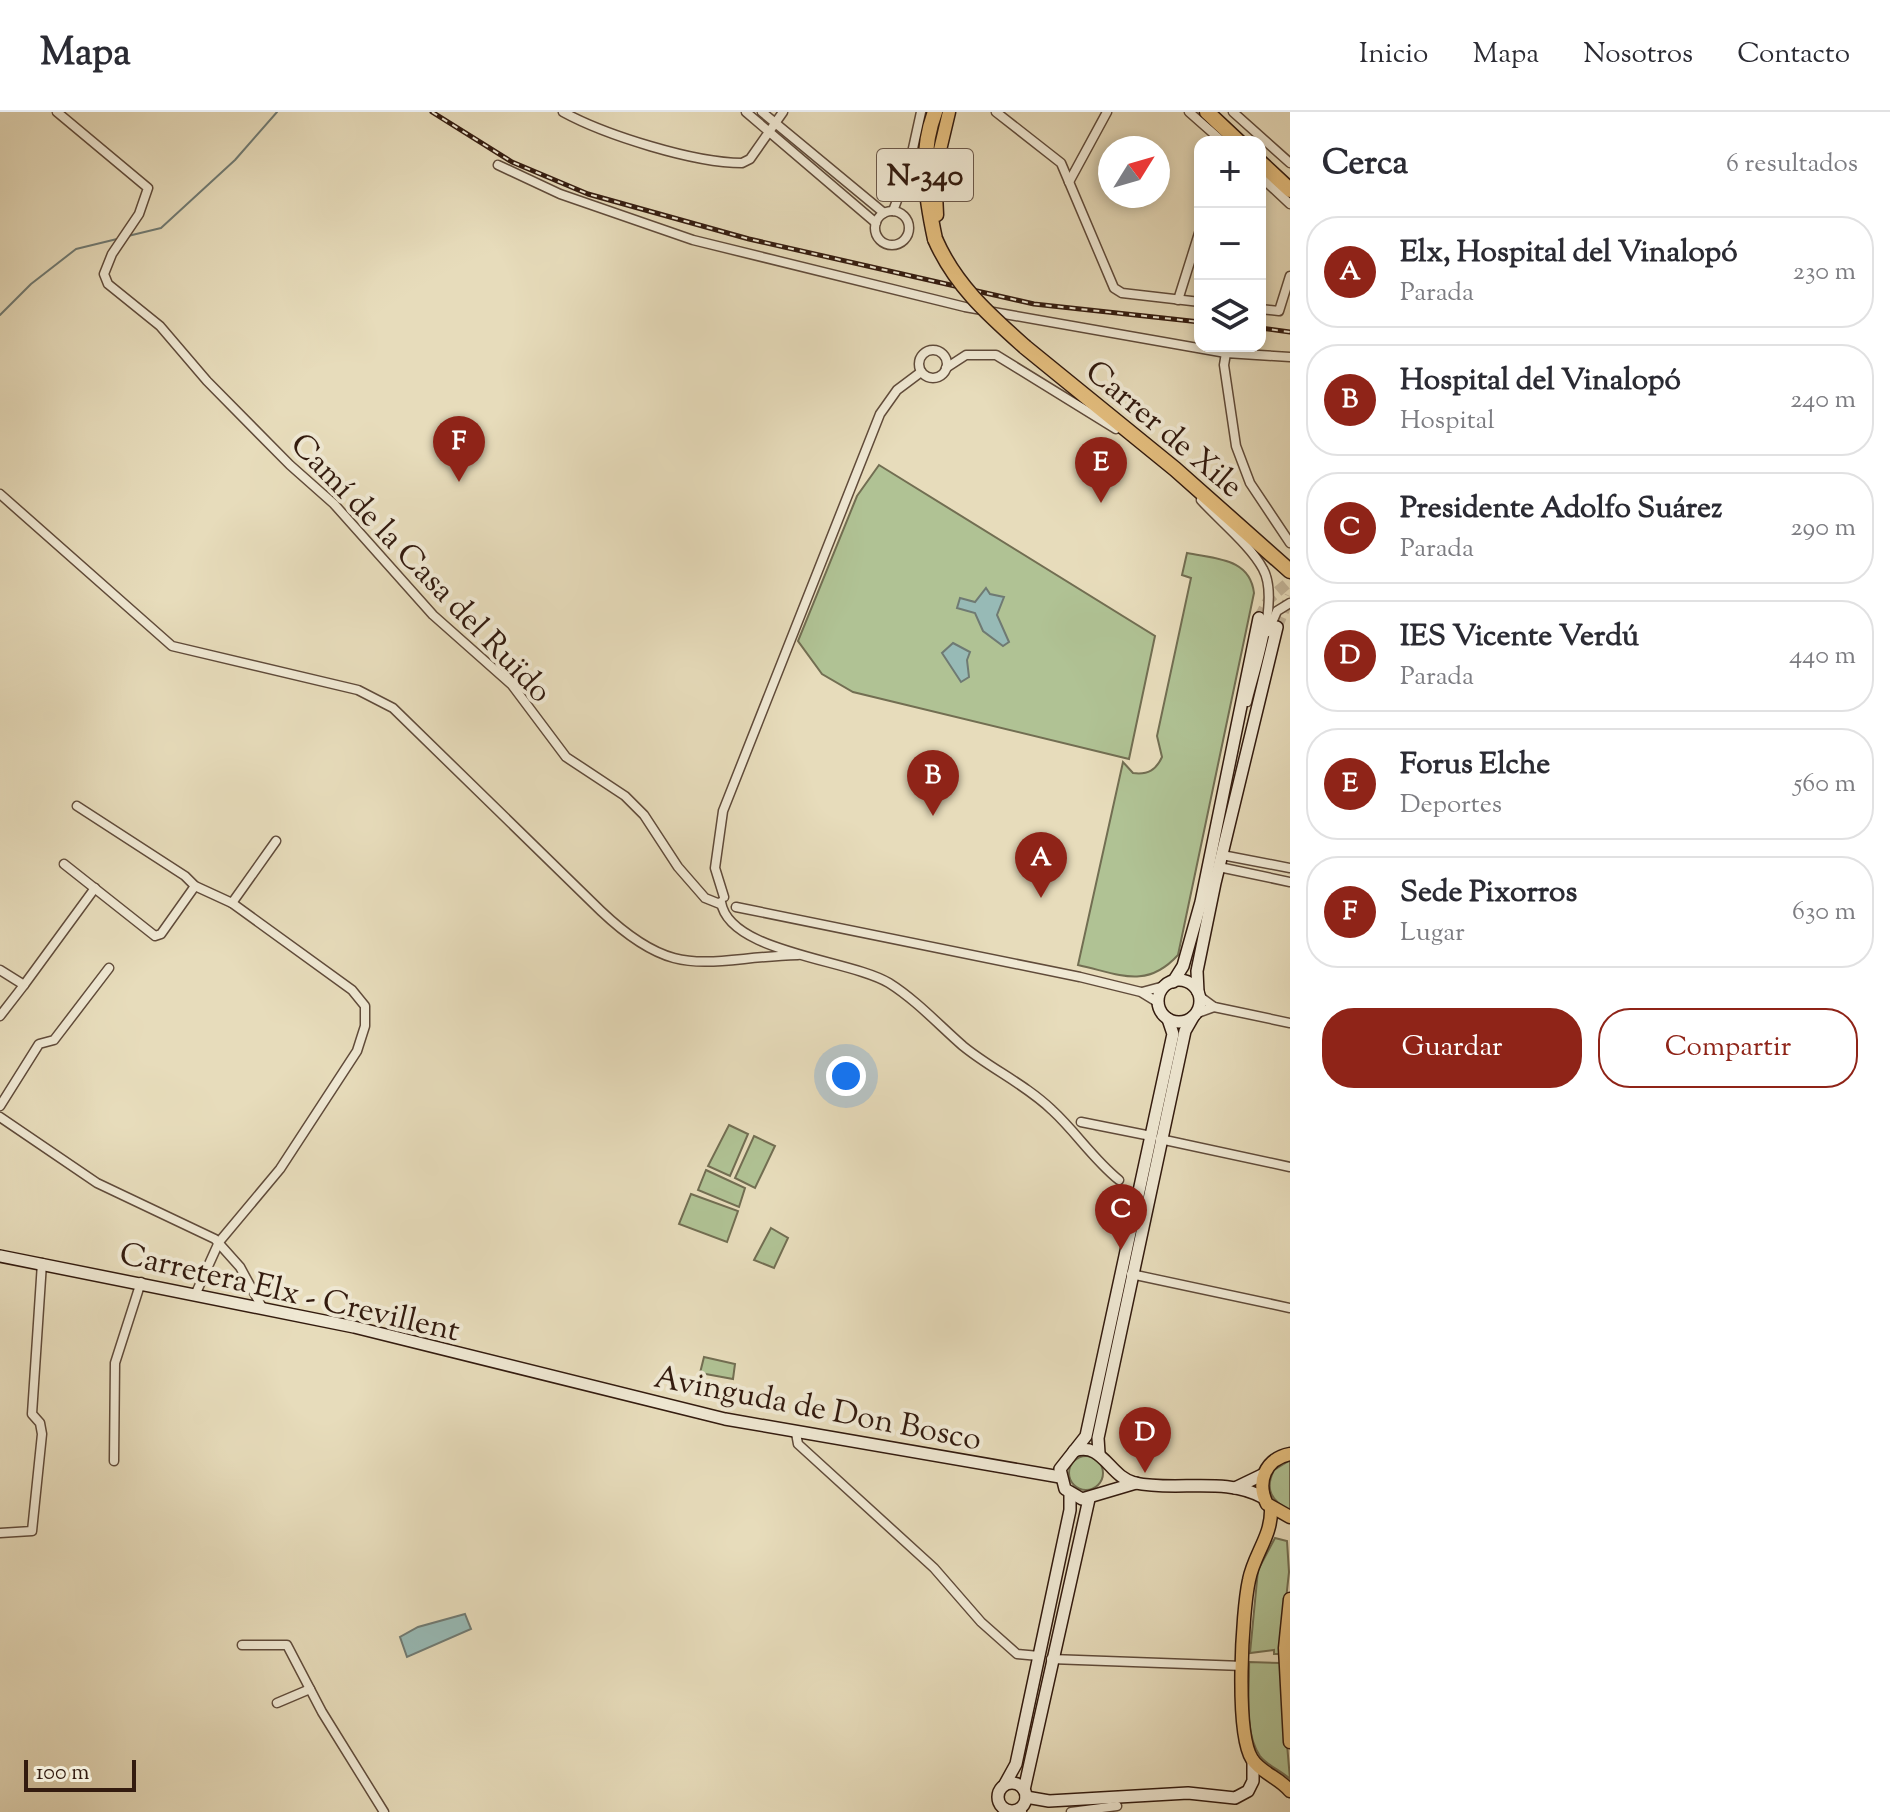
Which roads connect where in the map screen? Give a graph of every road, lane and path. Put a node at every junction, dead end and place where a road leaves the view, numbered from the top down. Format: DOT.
graph roads {
  1 [pos="57,112"];
  2 [pos="563,112"];
  3 [pos="746,112"];
  4 [pos="762,112"];
  5 [pos="783,112"];
  6 [pos="921,112"];
  7 [pos="935,112"];
  8 [pos="949,112"];
  9 [pos="996,112"];
  10 [pos="1107,112"];
  11 [pos="1189,112"];
  12 [pos="1207,112"];
  13 [pos="1233,112"];
  14 [pos="775,124"];
  15 [pos="768,133"];
  16 [pos="1224,136"];
  17 [pos="1227,136"];
  18 [pos="1080,161"];
  19 [pos="1061,163"];
  20 [pos="1290,163"];
  21 [pos="498,165"];
  22 [pos="1266,168"];
  23 [pos="1069,182"];
  24 [pos="1266,182"];
  25 [pos="1290,190"];
  26 [pos="1290,204"];
  27 [pos="889,212"];
  28 [pos="876,223"];
  29 [pos="937,235"];
  30 [pos="1194,249"];
  31 [pos="1290,276"];
  32 [pos="1178,300"];
  33 [pos="1194,301"];
  34 [pos="1266,310"];
  35 [pos="1226,353"];
  36 [pos="1290,357"];
  37 [pos="946,368"];
  38 [pos="921,372"];
  39 [pos="1135,436"];
  40 [pos="1175,469"];
  41 [pos="0,494"];
  42 [pos="1289,542"];
  43 [pos="1290,571"];
  44 [pos="1290,603"];
  45 [pos="1259,618"];
  46 [pos="1277,627"];
  47 [pos="1235,794"];
  48 [pos="1223,803"];
  49 [pos="77,806"];
  50 [pos="276,841"];
  51 [pos="1222,855"];
  52 [pos="64,864"];
  53 [pos="1219,867"];
  54 [pos="1290,868"];
  55 [pos="1290,882"];
  56 [pos="195,886"];
  57 [pos="95,888"];
  58 [pos="232,903"];
  59 [pos="723,904"];
  60 [pos="736,907"];
  61 [pos="798,955"];
  62 [pos="109,968"];
  63 [pos="0,970"];
  64 [pos="1170,983"];
  65 [pos="24,985"];
  66 [pos="1141,992"];
  67 [pos="1198,994"];
  68 [pos="1159,1003"];
  69 [pos="1214,1007"];
  70 [pos="0,1016"];
  71 [pos="1194,1016"];
  72 [pos="1168,1019"];
  73 [pos="1290,1023"];
  74 [pos="0,1106"];
  75 [pos="0,1117"];
  76 [pos="1081,1122"];
  77 [pos="1156,1138"];
  78 [pos="1290,1167"];
  79 [pos="1119,1180"];
  80 [pos="219,1242"];
  81 [pos="0,1256"];
  82 [pos="42,1263"];
  83 [pos="1131,1274"];
  84 [pos="141,1282"];
  85 [pos="196,1293"];
  86 [pos="1290,1308"];
  87 [pos="263,1309"];
  88 [pos="568,1381"];
  89 [pos="796,1433"];
  90 [pos="1073,1452"];
  91 [pos="1289,1452"];
  92 [pos="1099,1453"];
  93 [pos="114,1461"];
  94 [pos="1108,1465"];
  95 [pos="1264,1474"];
  96 [pos="1060,1477"];
  97 [pos="1136,1483"];
  98 [pos="1235,1488"];
  99 [pos="1101,1493"];
  100 [pos="1070,1494"];
  101 [pos="1089,1499"];
  102 [pos="1268,1504"];
  103 [pos="1290,1517"];
  104 [pos="0,1533"];
  105 [pos="1290,1599"];
  106 [pos="242,1645"];
  107 [pos="1045,1658"];
  108 [pos="1243,1666"];
  109 [pos="310,1689"];
  110 [pos="277,1703"];
  111 [pos="1290,1742"];
  112 [pos="1253,1760"];
  113 [pos="1005,1784"];
  114 [pos="1290,1791"];
  115 [pos="1025,1793"];
  116 [pos="997,1800"];
  117 [pos="1117,1806"];
  118 [pos="1021,1810"];
  119 [pos="1005,1811"];
  120 [pos="384,1812"];
  121 [pos="992,1812"];
  122 [pos="1071,1812"];
  1 -- 59 [label="street, Camí de la Casa del Ruïdo"];
  2 -- 15 [label="street"];
  3 -- 15 [label="street"];
  4 -- 14 [label="street"];
  5 -- 14 [label="street"];
  6 -- 27 [label="street"];
  7 -- 29 [label="highway, N-340"];
  8 -- 29 [label="main road"];
  9 -- 19 [label="street"];
  10 -- 18 [label="street"];
  11 -- 16 [label="street"];
  12 -- 17 [label="highway"];
  13 -- 20 [label="street"];
  14 -- 15 [label="street"];
  14 -- 27 [label="street"];
  15 -- 28 [label="street"];
  18 -- 19 [label="street"];
  18 -- 23 [label="street"];
  19 -- 23 [label="street"];
  21 -- 35 [label="street"];
  22 -- 25 [label="highway"];
  23 -- 32 [label="street"];
  24 -- 26 [label="street"];
  27 -- 28 [label="street"];
  27 -- 28 [label="street"];
  29 -- 39 [label="highway, Carrer de Xile / N-340, bridge"];
  30 -- 32 [label="street"];
  31 -- 34 [label="street"];
  32 -- 33 [label="street"];
  35 -- 36 [label="street"];
  35 -- 42 [label="street"];
  37 -- 38 [label="street"];
  37 -- 38 [label="street"];
  37 -- 39 [label="street"];
  38 -- 59 [label="street"];
  39 -- 40 [label="highway, Carrer de Xile / N-340"];
  40 -- 43 [label="highway, Carrer de Xile / N-340"];
  40 -- 48 [label="street"];
  41 -- 61 [label="street"];
  44 -- 47 [label="street"];
  45 -- 48 [label="main road"];
  46 -- 47 [label="main road"];
  47 -- 51 [label="main road"];
  48 -- 64 [label="main road"];
  49 -- 56 [label="street"];
  50 -- 58 [label="street"];
  51 -- 53 [label="main road"];
  51 -- 54 [label="street"];
  52 -- 57 [label="street"];
  53 -- 55 [label="street"];
  53 -- 67 [label="main road"];
  56 -- 57 [label="street"];
  56 -- 58 [label="street"];
  57 -- 65 [label="street"];
  58 -- 80 [label="street"];
  59 -- 60 [label="street"];
  59 -- 60 [label="street"];
  59 -- 61 [label="street, Camí de la Casa del Ruïdo"];
  60 -- 66 [label="street"];
  61 -- 79 [label="street"];
  62 -- 74 [label="street"];
  63 -- 65 [label="street"];
  64 -- 66 [label="street"];
  64 -- 67 [label="main road"];
  64 -- 68 [label="main road"];
  65 -- 70 [label="street"];
  66 -- 68 [label="street"];
  67 -- 69 [label="street"];
  67 -- 71 [label="main road"];
  68 -- 72 [label="main road"];
  69 -- 71 [label="street"];
  69 -- 73 [label="street"];
  71 -- 72 [label="main road"];
  71 -- 77 [label="main road"];
  72 -- 77 [label="main road"];
  75 -- 80 [label="street"];
  76 -- 77 [label="street"];
  77 -- 78 [label="street"];
  77 -- 83 [label="main road"];
  77 -- 90 [label="main road"];
  80 -- 85 [label="street"];
  80 -- 87 [label="street"];
  81 -- 82 [label="main road, Carretera Elx - Crevillent"];
  82 -- 84 [label="main road, Carretera Elx - Crevillent"];
  82 -- 104 [label="street"];
  83 -- 86 [label="street"];
  83 -- 92 [label="main road"];
  84 -- 85 [label="main road, Carretera Elx - Crevillent"];
  84 -- 93 [label="street"];
  85 -- 87 [label="main road, Carretera Elx - Crevillent"];
  87 -- 88 [label="main road, Carretera Elx - Crevillent"];
  88 -- 89 [label="main road, Avinguda de Don Bosco"];
  89 -- 96 [label="main road, Avinguda de Don Bosco"];
  89 -- 107 [label="street"];
  90 -- 92 [label="main road"];
  90 -- 96 [label="main road"];
  91 -- 95 [label="main road"];
  92 -- 94 [label="main road"];
  94 -- 97 [label="main road"];
  94 -- 99 [label="main road"];
  95 -- 98 [label="main road"];
  95 -- 102 [label="main road"];
  96 -- 100 [label="main road"];
  97 -- 98 [label="main road"];
  97 -- 99 [label="main road"];
  98 -- 102 [label="main road"];
  99 -- 101 [label="main road"];
  100 -- 101 [label="main road"];
  100 -- 107 [label="main road"];
  101 -- 107 [label="main road"];
  102 -- 103 [label="main road"];
  102 -- 108 [label="main road"];
  105 -- 111 [label="main road"];
  106 -- 109 [label="street"];
  107 -- 108 [label="street"];
  107 -- 113 [label="main road"];
  107 -- 115 [label="main road"];
  108 -- 112 [label="main road"];
  109 -- 110 [label="street"];
  109 -- 120 [label="street"];
  112 -- 114 [label="main road"];
  112 -- 115 [label="main road"];
  113 -- 115 [label="main road"];
  113 -- 116 [label="main road"];
  115 -- 118 [label="main road"];
  116 -- 119 [label="main road"];
  116 -- 121 [label="main road"];
  117 -- 122 [label="street"];
  118 -- 119 [label="main road"];
}
